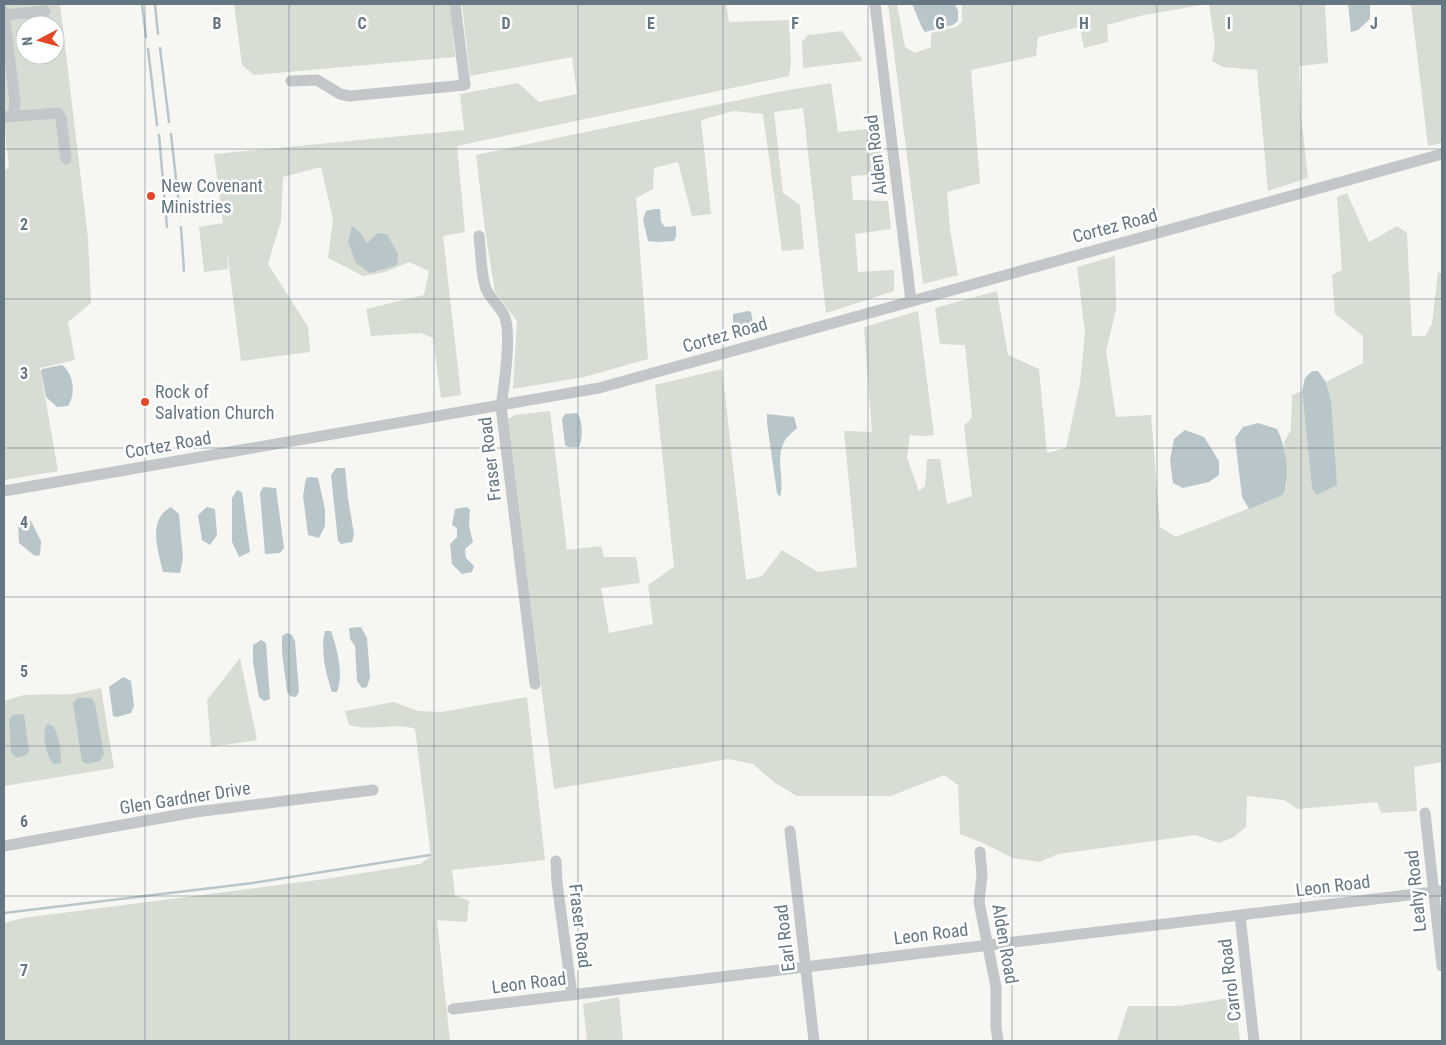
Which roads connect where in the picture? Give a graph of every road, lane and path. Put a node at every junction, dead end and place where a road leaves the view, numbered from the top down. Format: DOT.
graph roads {
  1 [pos="455,4"];
  2 [pos="875,4"];
  3 [pos="45,11"];
  4 [pos="4,14"];
  5 [pos="291,80"];
  6 [pos="8,117"];
  7 [pos="1442,154"];
  8 [pos="66,159"];
  9 [pos="479,236"];
  10 [pos="911,301"];
  11 [pos="501,406"];
  12 [pos="4,491"];
  13 [pos="535,684"];
  14 [pos="373,790"];
  15 [pos="1425,813"];
  16 [pos="790,831"];
  17 [pos="4,846"];
  18 [pos="980,852"];
  19 [pos="556,861"];
  20 [pos="1438,891"];
  21 [pos="1240,915"];
  22 [pos="988,945"];
  23 [pos="1442,966"];
  24 [pos="806,968"];
  25 [pos="572,995"];
  26 [pos="453,1009"];
  27 [pos="814,1041"];
  28 [pos="998,1041"];
  29 [pos="1254,1041"];
  1 -- 5 [label="street"];
  2 -- 10 [label="street, Alden Road"];
  3 -- 4 [label="street"];
  4 -- 6 [label="street"];
  6 -- 8 [label="street"];
  7 -- 10 [label="street, Cortez Road"];
  9 -- 11 [label="street, Fraser Road"];
  10 -- 11 [label="street, Cortez Road"];
  11 -- 12 [label="street, Cortez Road"];
  11 -- 13 [label="street, Fraser Road"];
  14 -- 17 [label="street, Glen Gardner Drive"];
  15 -- 20 [label="street, Leahy Road"];
  16 -- 24 [label="street, Earl Road"];
  18 -- 22 [label="street, Alden Road"];
  19 -- 25 [label="street, Fraser Road"];
  20 -- 21 [label="street, Leon Road"];
  20 -- 23 [label="street, Leahy Road"];
  21 -- 22 [label="street, Leon Road"];
  21 -- 29 [label="street, Carrol Road"];
  22 -- 24 [label="street, Leon Road"];
  22 -- 28 [label="street, Alden Road"];
  24 -- 25 [label="street, Leon Road"];
  24 -- 27 [label="street, Earl Road"];
  25 -- 26 [label="street, Leon Road"];
}
